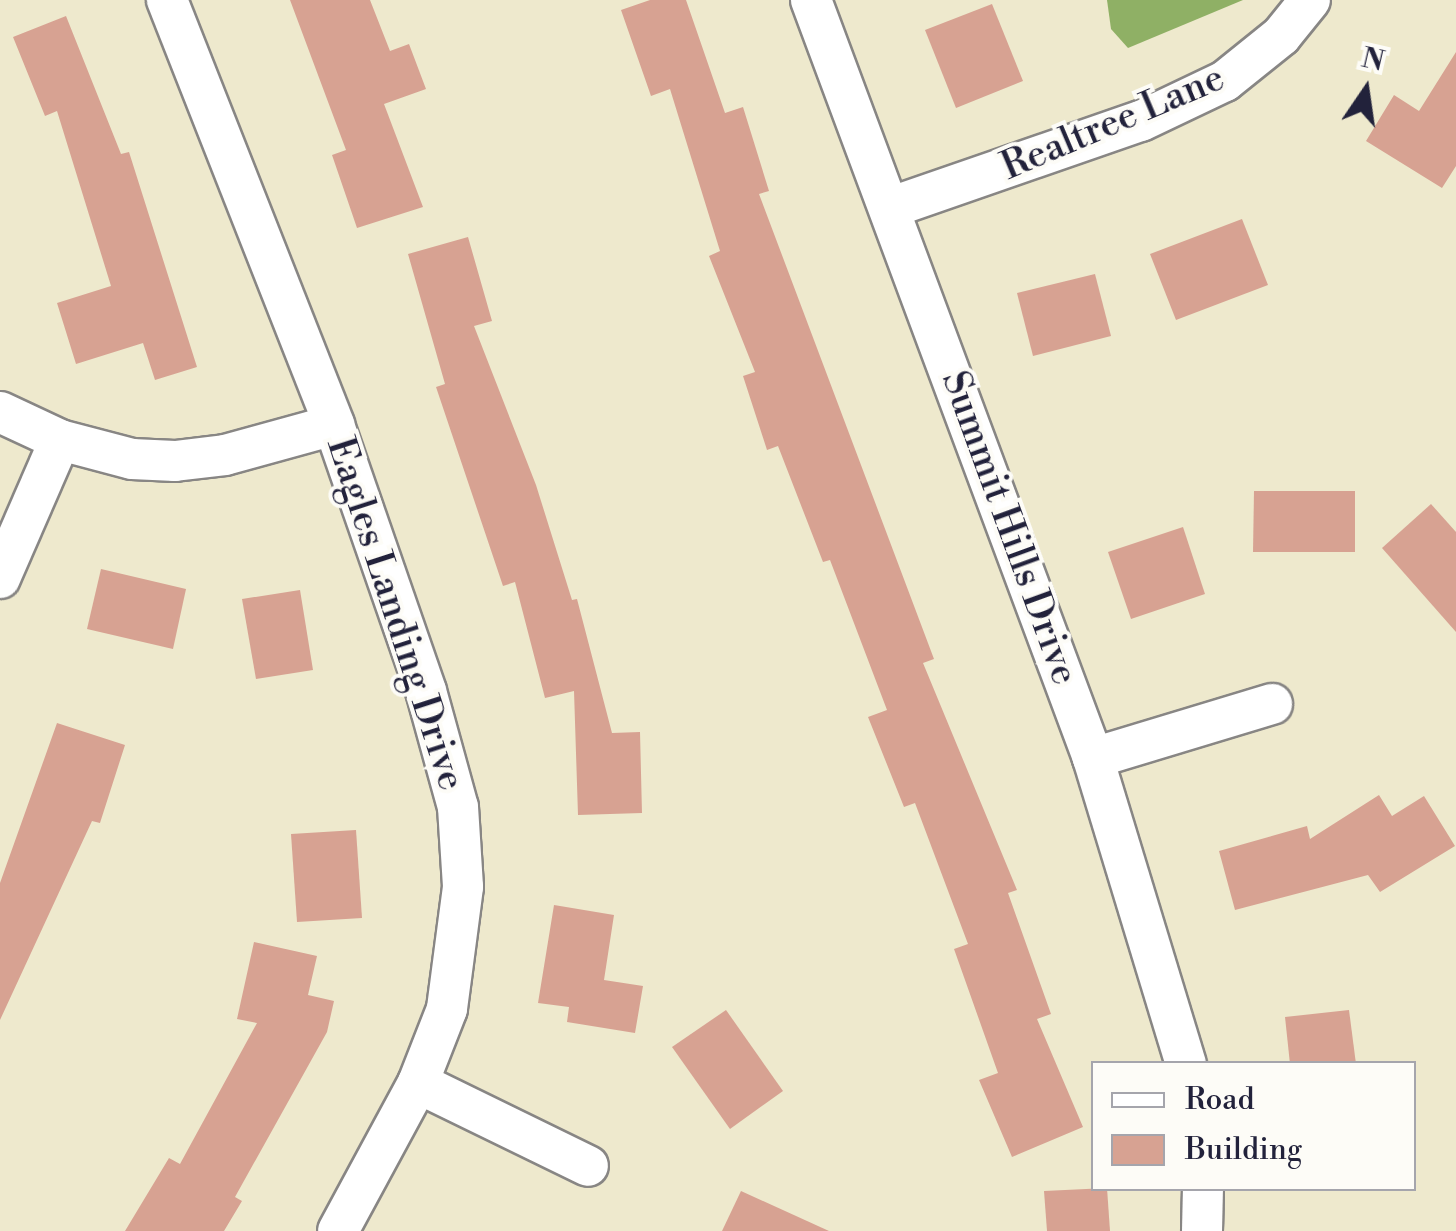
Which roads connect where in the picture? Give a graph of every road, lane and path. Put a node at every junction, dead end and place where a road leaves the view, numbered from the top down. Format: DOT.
graph roads {
  1 [pos="168,0"];
  2 [pos="812,0"];
  3 [pos="1310,0"];
  4 [pos="892,207"];
  5 [pos="0,412"];
  6 [pos="334,426"];
  7 [pos="60,440"];
  8 [pos="0,578"];
  9 [pos="1272,704"];
  10 [pos="1093,758"];
  11 [pos="1185,1061"];
  12 [pos="418,1083"];
  13 [pos="588,1166"];
  14 [pos="1203,1191"];
  15 [pos="338,1231"];
  16 [pos="1202,1231"];
  1 -- 6 [label="street, Eagles Landing Drive"];
  2 -- 4 [label="street, Summit Hills Drive"];
  3 -- 4 [label="street, Realtree Lane"];
  4 -- 10 [label="street, Summit Hills Drive"];
  5 -- 7 [label="street"];
  6 -- 7 [label="street"];
  6 -- 12 [label="street, Eagles Landing Drive"];
  7 -- 8 [label="street"];
  9 -- 10 [label="street"];
  10 -- 11 [label="street, Summit Hills Drive"];
  12 -- 13 [label="street"];
  12 -- 15 [label="street, Eagles Landing Drive"];
  14 -- 16 [label="street"];
}
